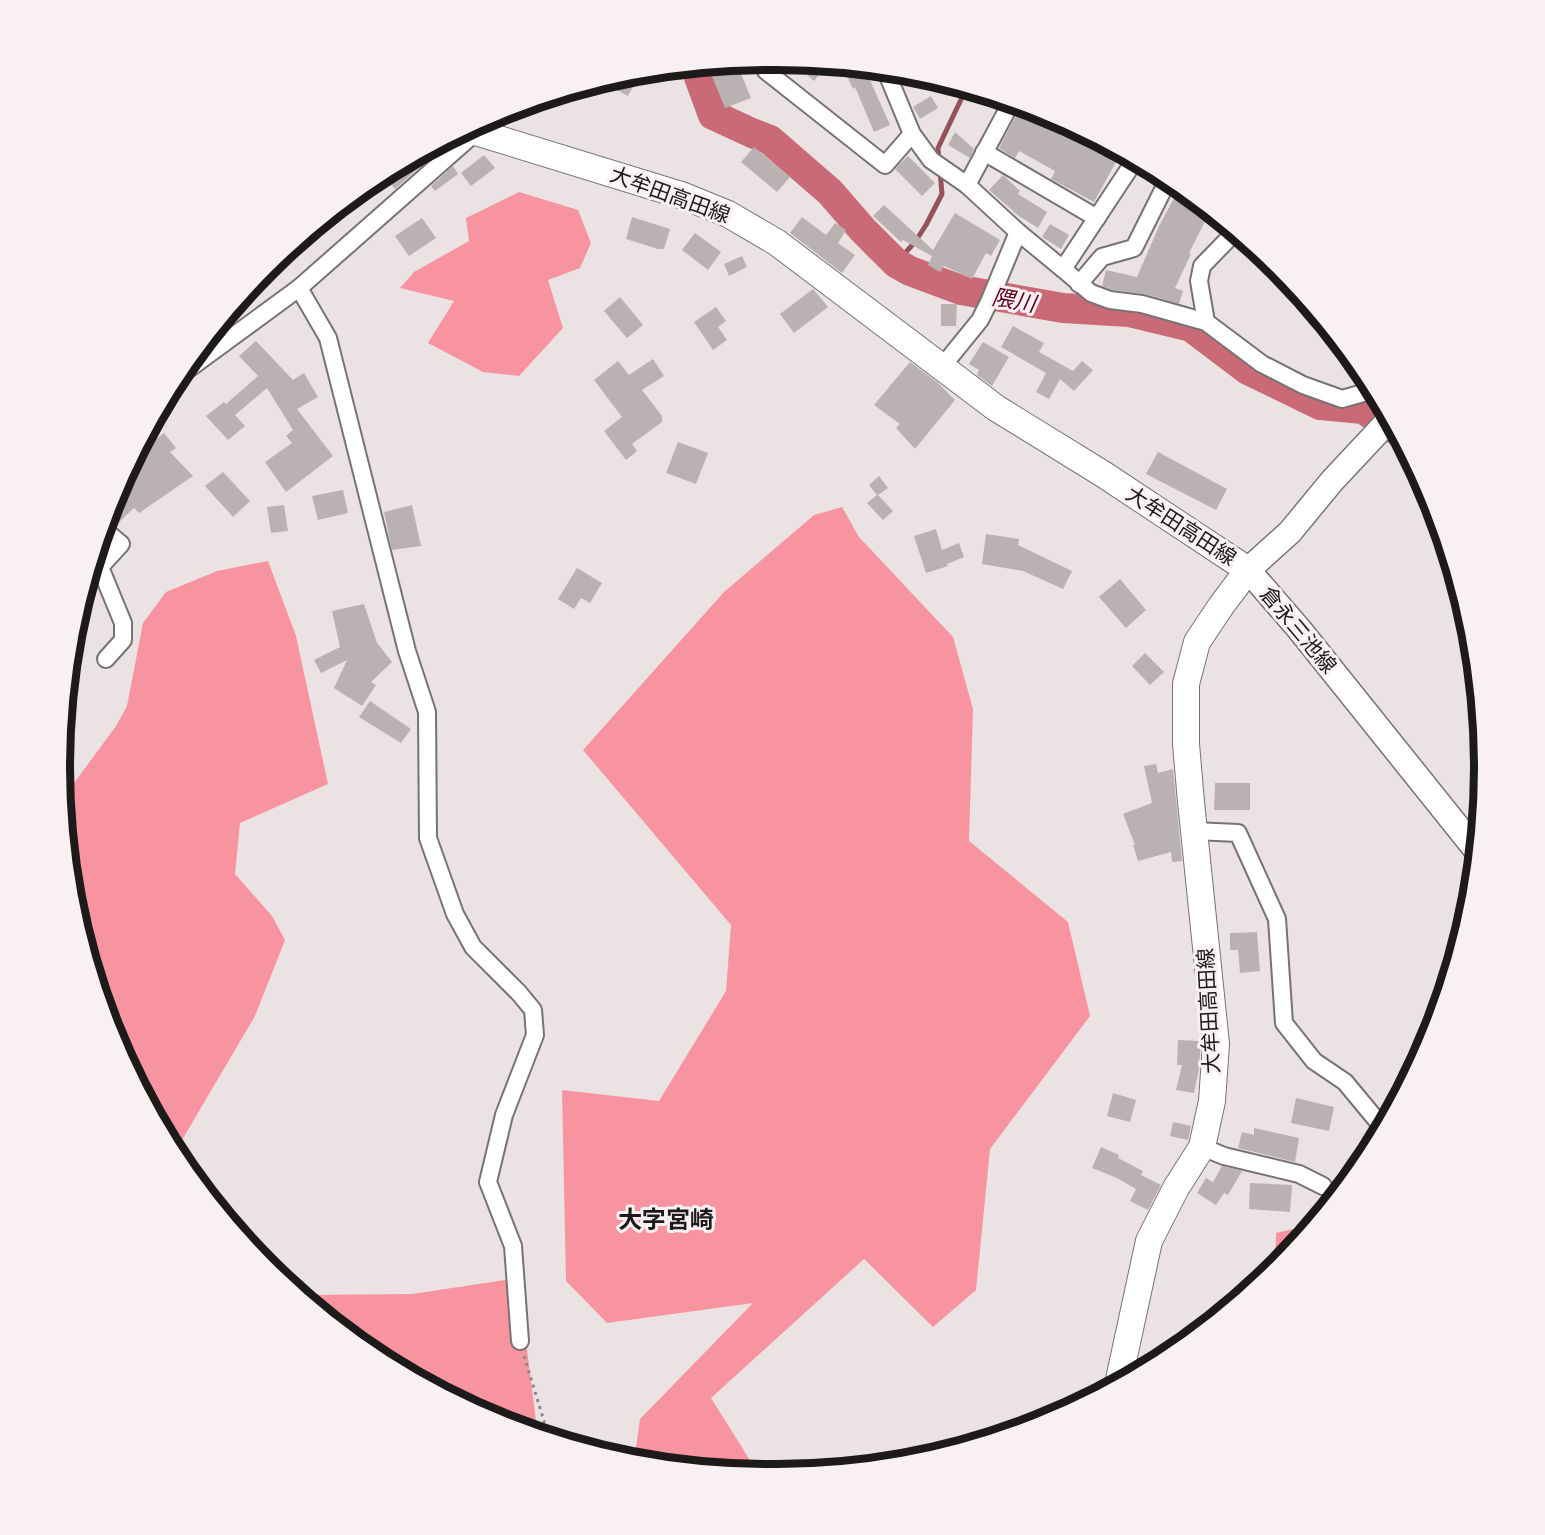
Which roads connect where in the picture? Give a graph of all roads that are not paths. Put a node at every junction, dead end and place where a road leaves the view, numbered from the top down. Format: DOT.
graph roads {
  1 [pos="766,70"];
  2 [pos="890,80"];
  3 [pos="1008,109"];
  4 [pos="481,133"];
  5 [pos="912,134"];
  6 [pos="459,142"];
  7 [pos="984,152"];
  8 [pos="1131,167"];
  9 [pos="967,185"];
  10 [pos="1164,188"];
  11 [pos="1097,218"];
  12 [pos="1018,232"];
  13 [pos="1230,237"];
  14 [pos="1063,269"];
  15 [pos="1079,284"];
  16 [pos="299,288"];
  17 [pos="1206,322"];
  18 [pos="205,357"];
  19 [pos="941,368"];
  20 [pos="1365,393"];
  21 [pos="1384,425"];
  22 [pos="110,535"];
  23 [pos="1248,570"];
  24 [pos="106,659"];
  25 [pos="1194,831"];
  26 [pos="1470,843"];
  27 [pos="1378,1121"];
  28 [pos="1202,1147"];
  29 [pos="1323,1186"];
  30 [pos="519,1341"];
  31 [pos="1120,1374"];
  1 -- 5 [label="street"];
  2 -- 5 [label="street"];
  3 -- 7 [label="street"];
  4 -- 19 [label="main road, 大牟田高田線"];
  5 -- 9 [label="street"];
  6 -- 16 [label="street"];
  7 -- 9 [label="street"];
  7 -- 11 [label="street"];
  8 -- 11 [label="street"];
  9 -- 12 [label="street"];
  10 -- 15 [label="street"];
  11 -- 14 [label="street"];
  12 -- 14 [label="street"];
  12 -- 19 [label="street"];
  13 -- 17 [label="street"];
  14 -- 15 [label="street"];
  15 -- 17 [label="street"];
  16 -- 18 [label="street"];
  16 -- 30 [label="street"];
  17 -- 20 [label="street"];
  19 -- 23 [label="main road, 大牟田高田線"];
  21 -- 23 [label="main road, 倉永三池線"];
  22 -- 24 [label="street"];
  23 -- 25 [label="main road, 大牟田高田線"];
  23 -- 26 [label="main road, 倉永三池線"];
  25 -- 27 [label="street"];
  25 -- 28 [label="main road, 大牟田高田線"];
  28 -- 29 [label="street"];
  28 -- 31 [label="main road, 大牟田高田線"];
}
